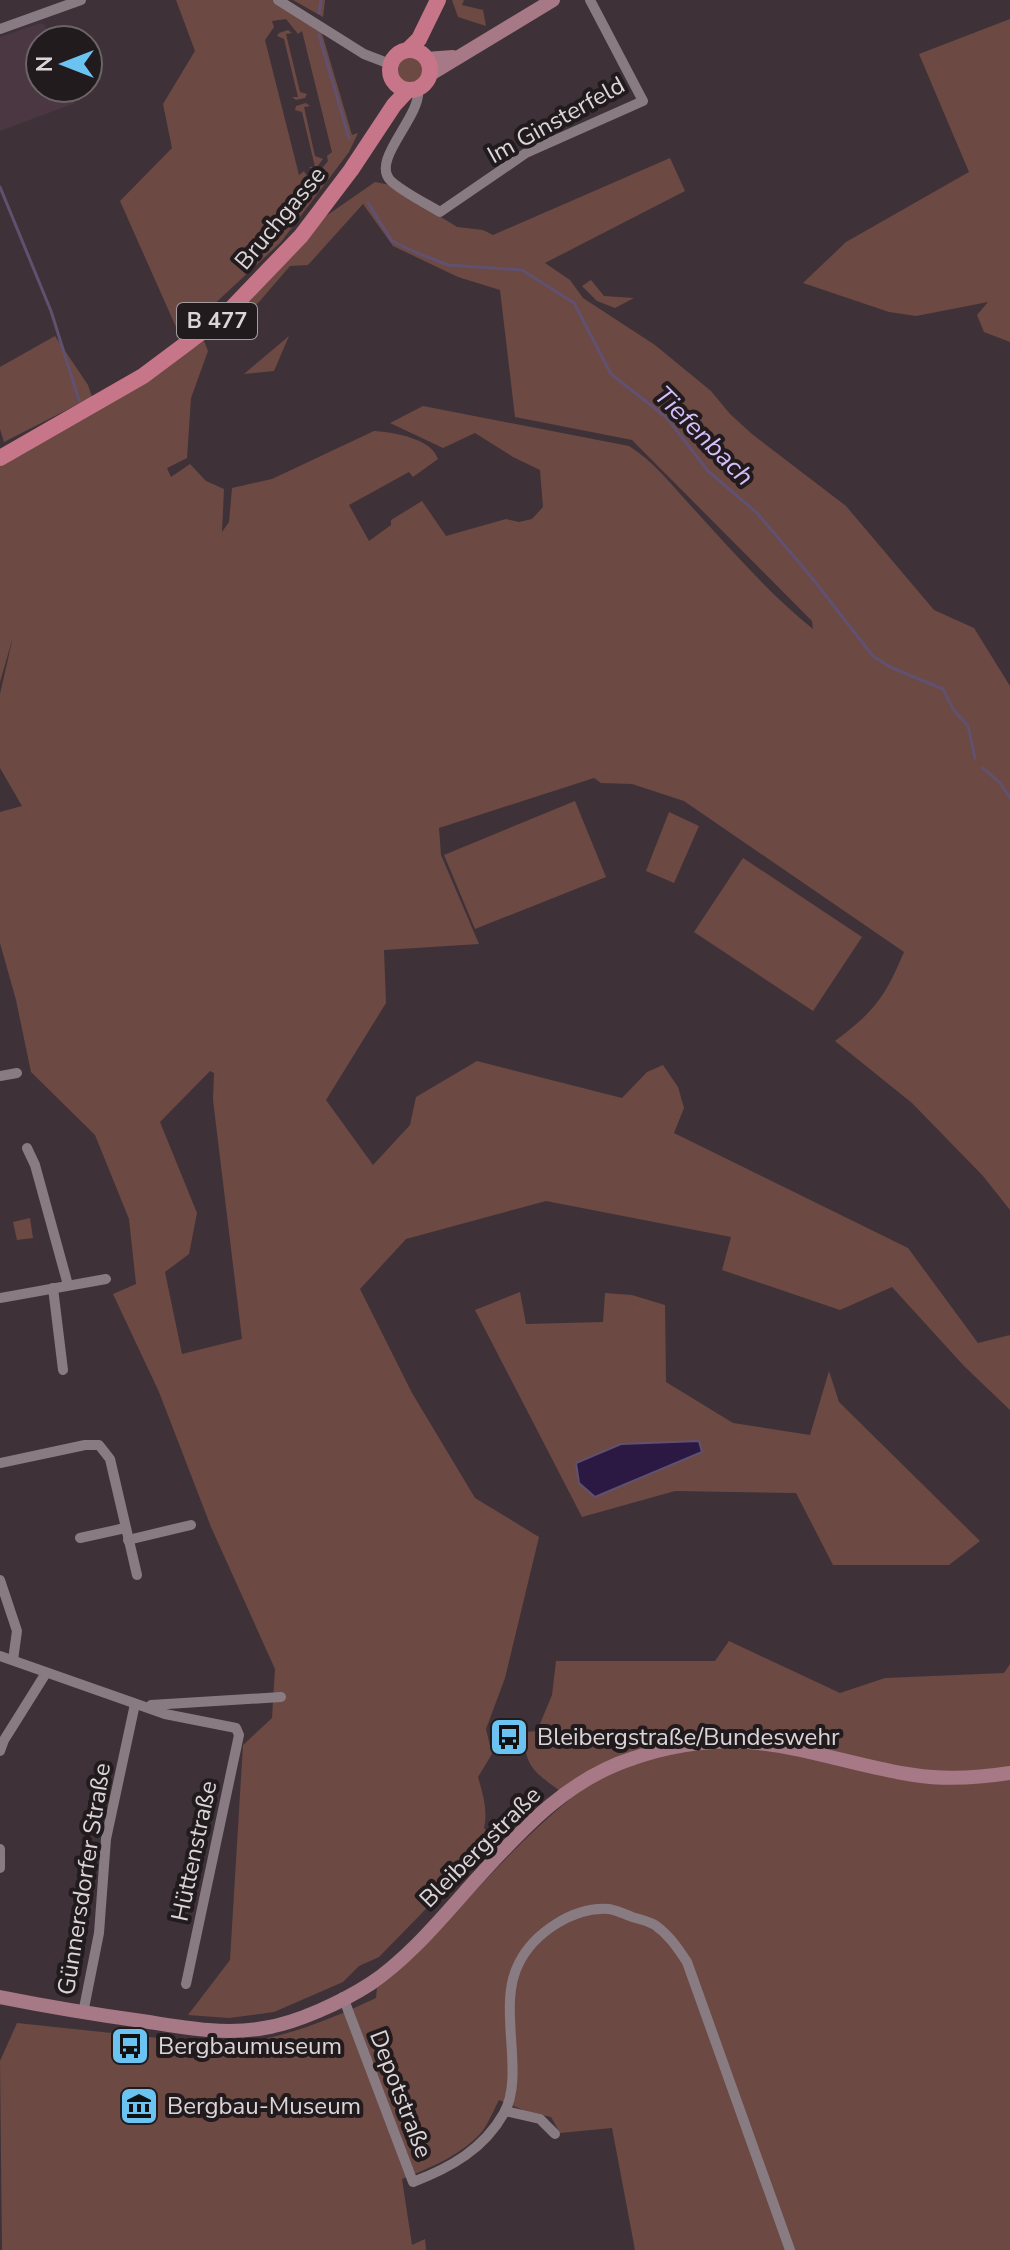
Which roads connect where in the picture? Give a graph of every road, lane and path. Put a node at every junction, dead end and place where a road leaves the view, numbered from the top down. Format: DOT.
graph roads {
  1 [pos="81,0"];
  2 [pos="278,0"];
  3 [pos="553,0"];
  4 [pos="590,0"];
  5 [pos="435,7"];
  6 [pos="0,29"];
  7 [pos="422,59"];
  8 [pos="390,64"];
  9 [pos="406,87"];
  10 [pos="0,458"];
  11 [pos="17,1073"];
  12 [pos="0,1076"];
  13 [pos="27,1148"];
  14 [pos="106,1279"];
  15 [pos="68,1285"];
  16 [pos="53,1288"];
  17 [pos="0,1298"];
  18 [pos="63,1370"];
  19 [pos="0,1463"];
  20 [pos="191,1525"];
  21 [pos="127,1534"];
  22 [pos="80,1538"];
  23 [pos="137,1575"];
  24 [pos="0,1580"];
  25 [pos="0,1656"];
  26 [pos="13,1660"];
  27 [pos="46,1673"];
  28 [pos="281,1697"];
  29 [pos="140,1705"];
  30 [pos="0,1751"];
  31 [pos="1010,1773"];
  32 [pos="0,1849"];
  33 [pos="0,1868"];
  34 [pos="186,1984"];
  35 [pos="0,1997"];
  36 [pos="343,1997"];
  37 [pos="83,2013"];
  38 [pos="505,2111"];
  39 [pos="555,2134"];
  40 [pos="790,2250"];
  1 -- 6 [label="street"];
  2 -- 8 [label="street"];
  3 -- 7 [label="street"];
  4 -- 9 [label="street, Im Ginsterfeld"];
  5 -- 7 [label="main road, B 477"];
  7 -- 8 [label="main road"];
  7 -- 9 [label="main road, B 477"];
  8 -- 9 [label="main road, B 477"];
  9 -- 10 [label="main road, Bruchgasse / B 477"];
  11 -- 12 [label="street"];
  13 -- 15 [label="street"];
  14 -- 15 [label="street"];
  15 -- 16 [label="street"];
  16 -- 17 [label="street"];
  16 -- 18 [label="street"];
  19 -- 21 [label="street"];
  20 -- 21 [label="street"];
  21 -- 22 [label="street"];
  21 -- 23 [label="street"];
  24 -- 26 [label="street"];
  25 -- 26 [label="street"];
  26 -- 27 [label="street"];
  27 -- 29 [label="street"];
  27 -- 30 [label="street"];
  28 -- 29 [label="street"];
  29 -- 34 [label="street, Hüttenstraße"];
  29 -- 37 [label="street, Günnersdorfer Straße"];
  31 -- 36 [label="street, Bleibergstraße"];
  32 -- 33 [label="street"];
  35 -- 37 [label="street, Bleibergstraße"];
  36 -- 37 [label="street, Bleibergstraße"];
  36 -- 38 [label="street, Depotstraße"];
  38 -- 39 [label="street"];
  38 -- 40 [label="street"];
}
